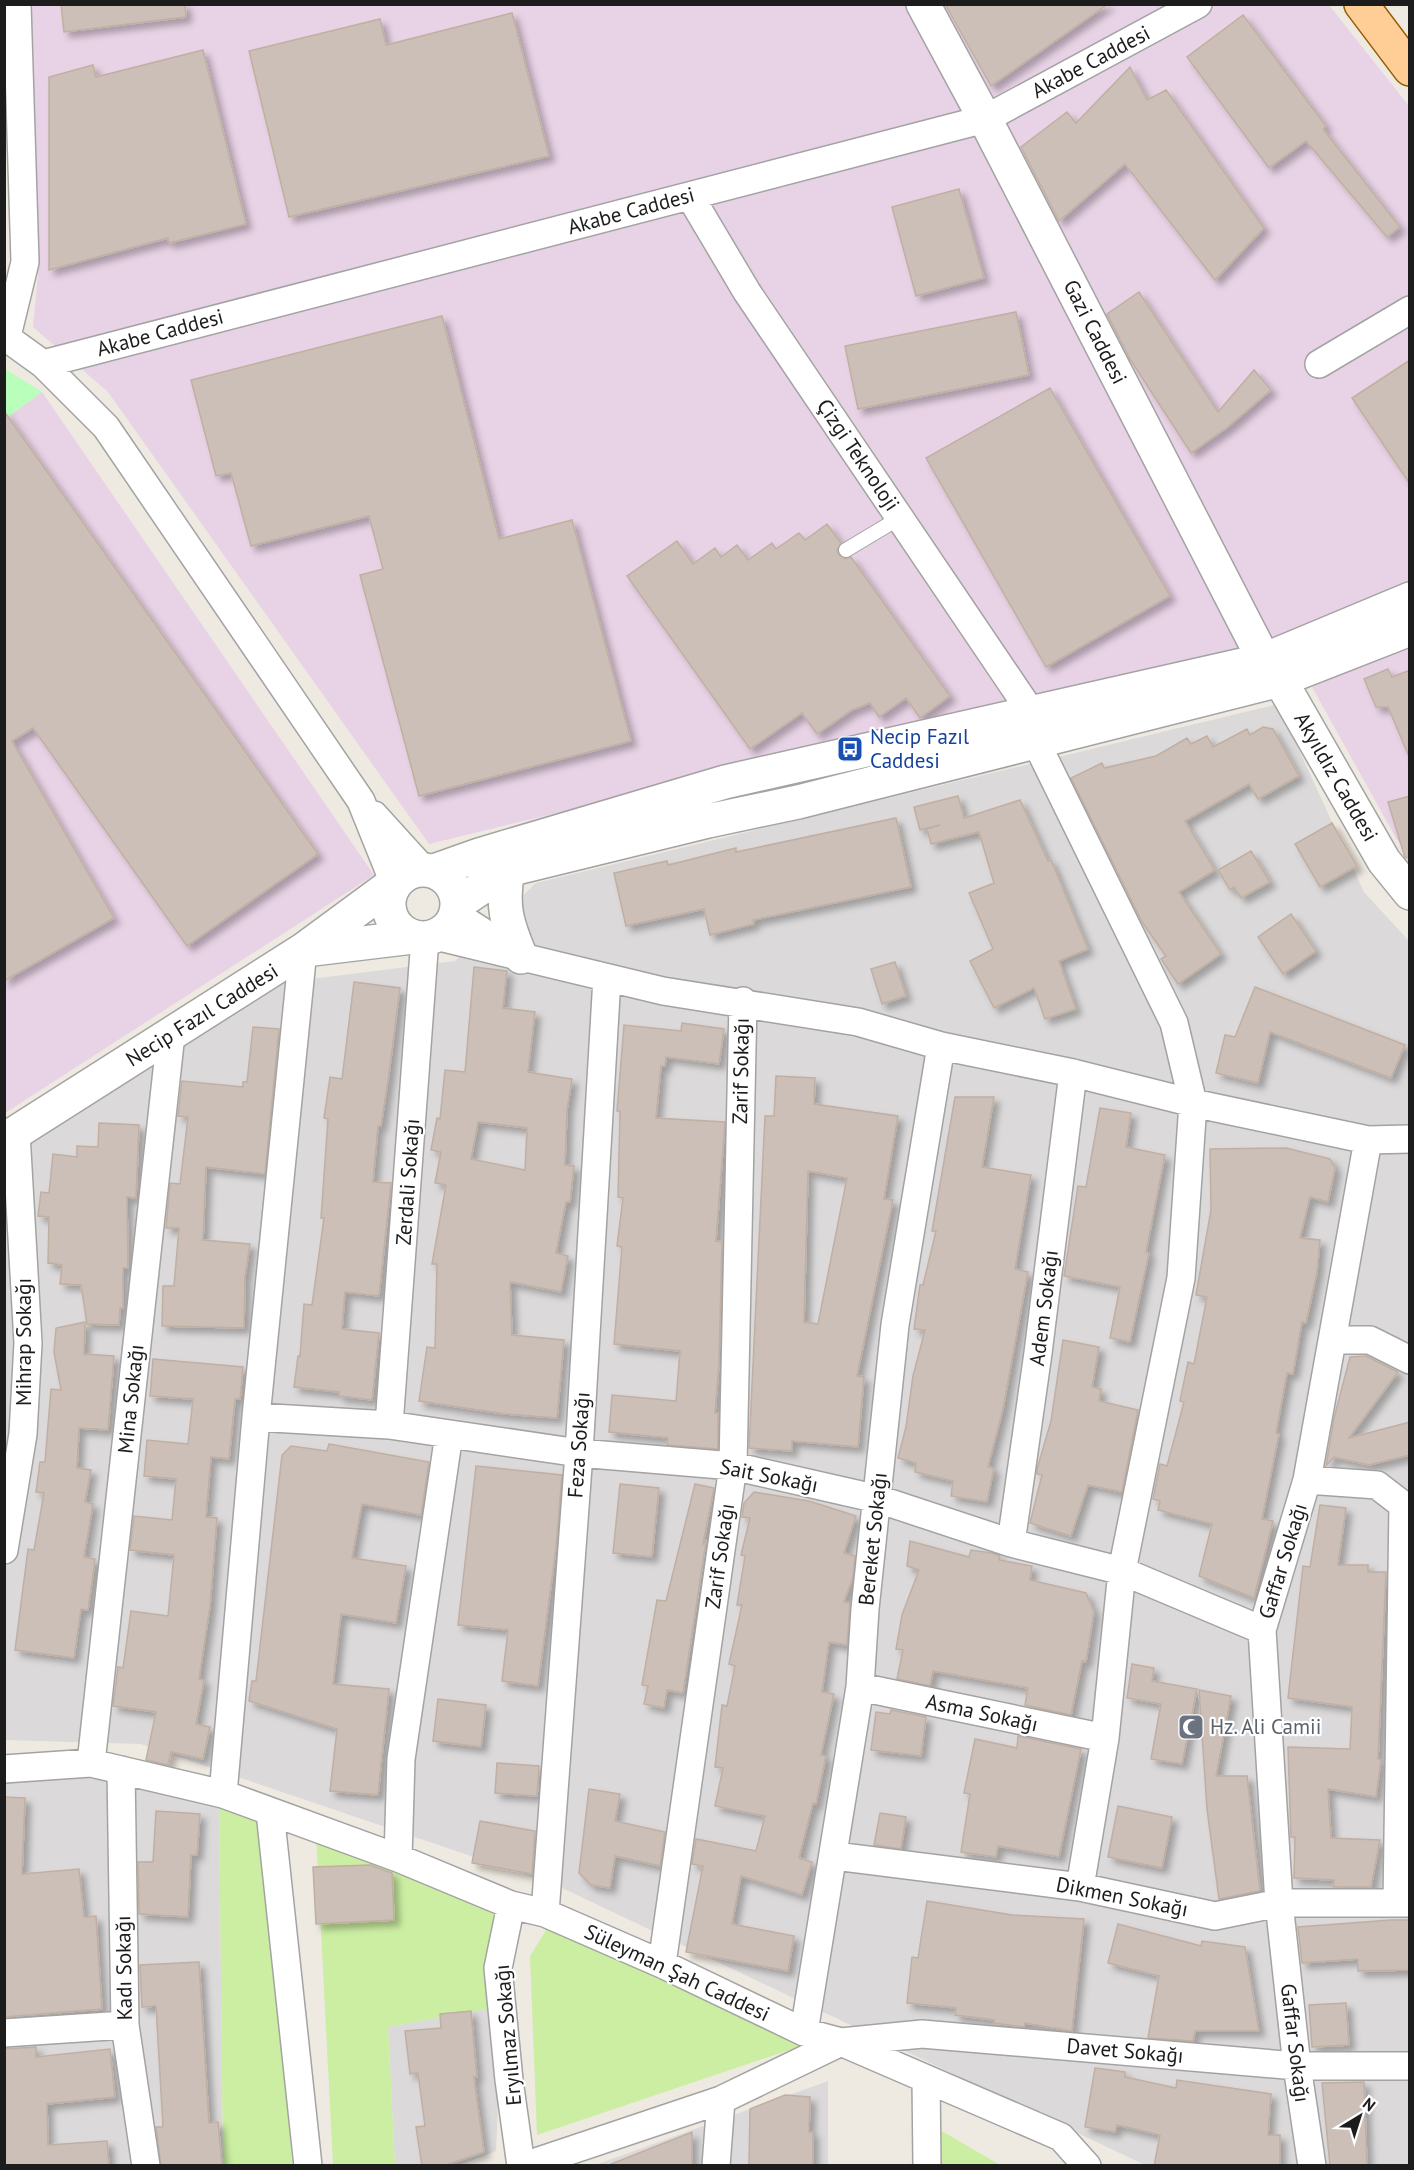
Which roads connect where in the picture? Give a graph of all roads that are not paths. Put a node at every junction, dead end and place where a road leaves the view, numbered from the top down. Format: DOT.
graph roads {
  1 [pos="17,4"];
  2 [pos="923,4"];
  3 [pos="1198,4"];
  4 [pos="1361,4"];
  5 [pos="1410,69"];
  6 [pos="985,119"];
  7 [pos="690,195"];
  8 [pos="1410,310"];
  9 [pos="6,336"];
  10 [pos="1319,363"];
  11 [pos="43,364"];
  12 [pos="901,517"];
  13 [pos="846,550"];
  14 [pos="1410,599"];
  15 [pos="1410,629"];
  16 [pos="1272,670"];
  17 [pos="1033,727"];
  18 [pos="361,801"];
  19 [pos="428,870"];
  20 [pos="508,870"];
  21 [pos="394,884"];
  22 [pos="1410,892"];
  23 [pos="437,926"];
  24 [pos="303,950"];
  25 [pos="521,957"];
  26 [pos="607,978"];
  27 [pos="743,1001"];
  28 [pos="171,1034"];
  29 [pos="941,1046"];
  30 [pos="1073,1072"];
  31 [pos="1193,1103"];
  32 [pos="10,1136"];
  33 [pos="1410,1139"];
  34 [pos="1368,1140"];
  35 [pos="1334,1340"];
  36 [pos="28,1343"];
  37 [pos="4,1358"];
  38 [pos="1410,1360"];
  39 [pos="256,1417"];
  40 [pos="389,1425"];
  41 [pos="449,1434"];
  42 [pos="579,1453"];
  43 [pos="733,1466"];
  44 [pos="1307,1480"];
  45 [pos="878,1498"];
  46 [pos="1011,1543"];
  47 [pos="4,1550"];
  48 [pos="1122,1571"];
  49 [pos="1262,1630"];
  50 [pos="860,1687"];
  51 [pos="1105,1738"];
  52 [pos="91,1763"];
  53 [pos="4,1769"];
  54 [pos="121,1770"];
  55 [pos="223,1794"];
  56 [pos="270,1812"];
  57 [pos="835,1856"];
  58 [pos="398,1858"];
  59 [pos="1080,1887"];
  60 [pos="1279,1903"];
  61 [pos="1403,1903"];
  62 [pos="511,1905"];
  63 [pos="545,1913"];
  64 [pos="662,1964"];
  65 [pos="125,2025"];
  66 [pos="804,2032"];
  67 [pos="4,2033"];
  68 [pos="842,2042"];
  69 [pos="1297,2066"];
  70 [pos="1410,2066"];
  71 [pos="926,2079"];
  72 [pos="721,2100"];
  73 [pos="146,2166"];
  74 [pos="308,2166"];
  75 [pos="523,2166"];
  76 [pos="716,2166"];
  77 [pos="927,2166"];
  78 [pos="1087,2166"];
  79 [pos="1312,2166"];
  1 -- 9 [label="street"];
  2 -- 6 [label="street, Gazi Caddesi"];
  3 -- 6 [label="street, Akabe Caddesi"];
  4 -- 5 [label="main road"];
  6 -- 7 [label="street, Akabe Caddesi"];
  6 -- 16 [label="street, Gazi Caddesi"];
  7 -- 11 [label="street, Akabe Caddesi"];
  7 -- 12 [label="street, Çizgi Teknoloji"];
  8 -- 10 [label="street"];
  9 -- 11 [label="street"];
  11 -- 18 [label="street"];
  12 -- 13 [label="lane"];
  12 -- 17 [label="street, Çizgi Teknoloji"];
  14 -- 16 [label="street"];
  15 -- 16 [label="street"];
  16 -- 17 [label="street"];
  16 -- 22 [label="street, Akyıldız Caddesi"];
  17 -- 19 [label="street"];
  17 -- 20 [label="street"];
  17 -- 31 [label="street, Çizgi Teknoloji"];
  18 -- 19 [label="street"];
  18 -- 21 [label="street"];
  19 -- 21 [label="street"];
  19 -- 23 [label="street"];
  20 -- 23 [label="street"];
  20 -- 25 [label="street"];
  21 -- 23 [label="street"];
  21 -- 24 [label="street, Necip Fazıl Caddesi"];
  23 -- 24 [label="street"];
  23 -- 25 [label="street"];
  23 -- 40 [label="street, Zerdali Sokağı"];
  24 -- 28 [label="street, Necip Fazıl Caddesi"];
  24 -- 39 [label="street"];
  25 -- 26 [label="street"];
  26 -- 27 [label="street"];
  26 -- 42 [label="street, Feza Sokağı"];
  27 -- 29 [label="street"];
  27 -- 43 [label="street, Zarif Sokağı"];
  28 -- 32 [label="street, Necip Fazıl Caddesi"];
  28 -- 52 [label="street, Mina Sokağı"];
  29 -- 30 [label="street"];
  29 -- 45 [label="street, Bereket Sokağı"];
  30 -- 31 [label="street"];
  30 -- 46 [label="street, Adem Sokağı"];
  31 -- 34 [label="street"];
  31 -- 48 [label="street, Çizgi Teknoloji"];
  32 -- 36 [label="street, Mihrap Sokağı"];
  33 -- 34 [label="street"];
  34 -- 35 [label="street, Gaffar Sokağı"];
  35 -- 38 [label="street"];
  35 -- 44 [label="street, Gaffar Sokağı"];
  36 -- 37 [label="street"];
  36 -- 47 [label="street, Mihrap Sokağı"];
  39 -- 40 [label="street, Sait Sokağı"];
  39 -- 55 [label="street"];
  40 -- 41 [label="street, Sait Sokağı"];
  41 -- 42 [label="street, Sait Sokağı"];
  41 -- 58 [label="street"];
  42 -- 43 [label="street, Sait Sokağı"];
  42 -- 63 [label="street, Feza Sokağı"];
  43 -- 45 [label="street, Sait Sokağı"];
  43 -- 64 [label="street, Zarif Sokağı"];
  44 -- 49 [label="street, Gaffar Sokağı"];
  44 -- 61 [label="street"];
  45 -- 46 [label="street, Sait Sokağı"];
  45 -- 50 [label="street, Bereket Sokağı"];
  46 -- 48 [label="street, Sait Sokağı"];
  48 -- 49 [label="street, Sait Sokağı"];
  48 -- 51 [label="street, Çizgi Teknoloji"];
  49 -- 60 [label="street, Gaffar Sokağı"];
  50 -- 51 [label="street, Asma Sokağı"];
  50 -- 57 [label="street, Bereket Sokağı"];
  51 -- 59 [label="street, Çizgi Teknoloji"];
  52 -- 53 [label="street"];
  52 -- 54 [label="street"];
  54 -- 55 [label="street"];
  54 -- 65 [label="street, Kadı Sokağı"];
  55 -- 56 [label="street"];
  56 -- 58 [label="street, Süleyman Şah Caddesi"];
  56 -- 74 [label="street"];
  57 -- 59 [label="street, Dikmen Sokağı"];
  57 -- 66 [label="street, Bereket Sokağı"];
  58 -- 62 [label="street, Süleyman Şah Caddesi"];
  59 -- 60 [label="street, Dikmen Sokağı"];
  60 -- 61 [label="street, Dikmen Sokağı"];
  60 -- 69 [label="street, Gaffar Sokağı"];
  62 -- 63 [label="street, Süleyman Şah Caddesi"];
  62 -- 75 [label="street, Eryılmaz Sokağı"];
  63 -- 64 [label="street, Süleyman Şah Caddesi"];
  64 -- 66 [label="street, Süleyman Şah Caddesi"];
  65 -- 67 [label="street"];
  65 -- 73 [label="street, Kadı Sokağı"];
  66 -- 68 [label="street, Süleyman Şah Caddesi"];
  68 -- 69 [label="street, Davet Sokağı"];
  68 -- 71 [label="street"];
  68 -- 72 [label="street"];
  69 -- 70 [label="street, Davet Sokağı"];
  69 -- 79 [label="street, Gaffar Sokağı"];
  71 -- 77 [label="street"];
  71 -- 78 [label="street"];
  72 -- 75 [label="street"];
  72 -- 76 [label="street"];
}
